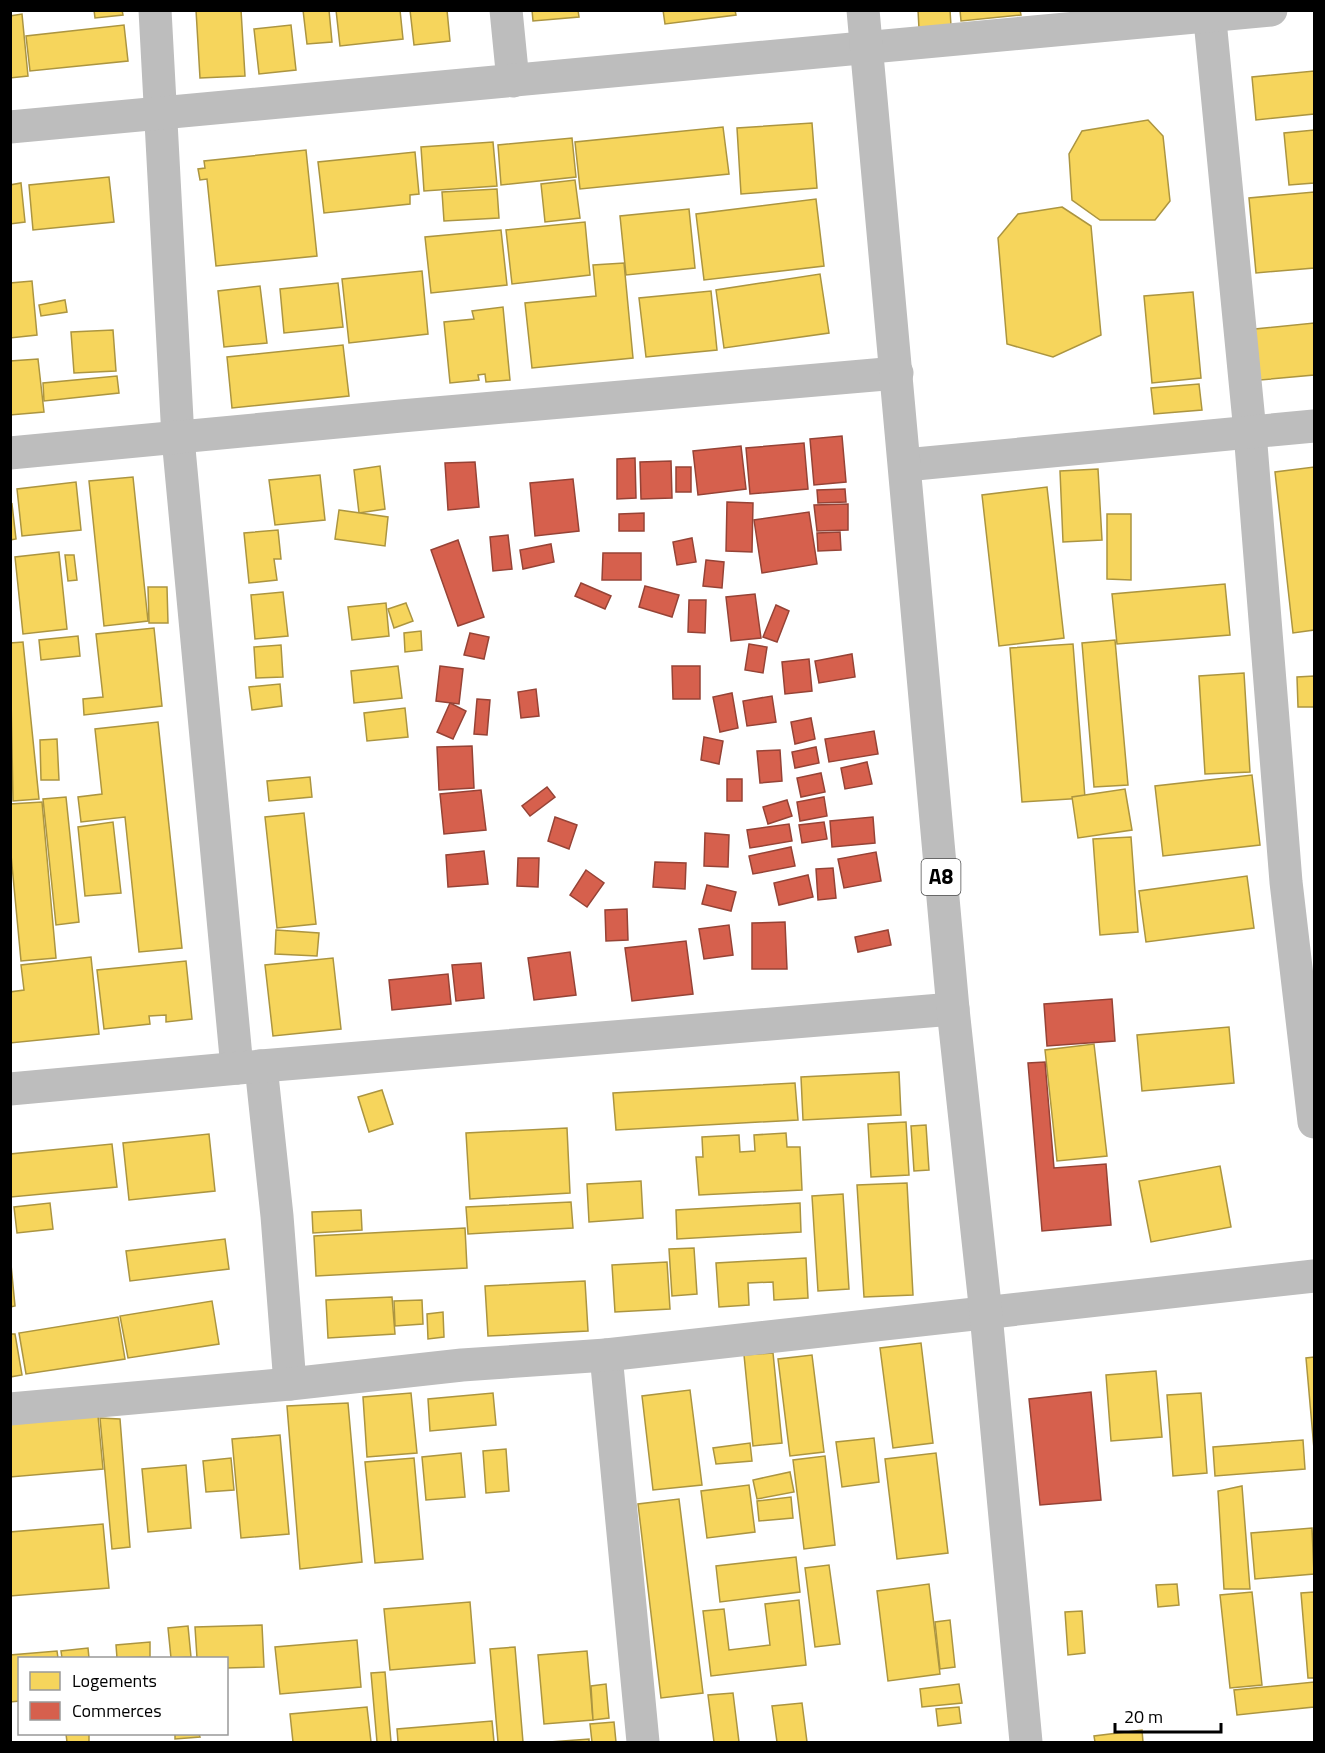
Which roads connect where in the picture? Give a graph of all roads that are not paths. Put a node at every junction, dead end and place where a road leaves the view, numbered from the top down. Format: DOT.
graph roads {
  1 [pos="154,10"];
  2 [pos="506,10"];
  3 [pos="862,10"];
  4 [pos="1270,10"];
  5 [pos="1209,13"];
  6 [pos="866,49"];
  7 [pos="513,81"];
  8 [pos="161,114"];
  9 [pos="10,127"];
  10 [pos="897,373"];
  11 [pos="1314,426"];
  12 [pos="1250,432"];
  13 [pos="178,438"];
  14 [pos="10,453"];
  15 [pos="905,465"];
  16 [pos="953,1009"];
  17 [pos="249,1067"];
  18 [pos="10,1089"];
  19 [pos="1314,1122"];
  20 [pos="1314,1276"];
  21 [pos="986,1314"];
  22 [pos="606,1355"];
  23 [pos="290,1384"];
  24 [pos="10,1408"];
  25 [pos="643,1743"];
  26 [pos="1026,1743"];
  1 -- 8 [label="street"];
  2 -- 7 [label="street"];
  3 -- 6 [label="street, A8"];
  4 -- 5 [label="street"];
  5 -- 6 [label="street"];
  5 -- 12 [label="street"];
  6 -- 7 [label="street"];
  6 -- 10 [label="street, A8"];
  7 -- 8 [label="street"];
  8 -- 9 [label="street"];
  8 -- 13 [label="street"];
  10 -- 13 [label="street"];
  10 -- 15 [label="street, A8"];
  11 -- 12 [label="street"];
  12 -- 15 [label="street"];
  12 -- 19 [label="street"];
  13 -- 14 [label="street"];
  13 -- 17 [label="street"];
  15 -- 16 [label="street, A8"];
  16 -- 17 [label="street"];
  16 -- 21 [label="street, A8"];
  17 -- 18 [label="street"];
  17 -- 23 [label="street"];
  20 -- 21 [label="street"];
  21 -- 22 [label="street"];
  21 -- 26 [label="street, A8"];
  22 -- 23 [label="street"];
  22 -- 25 [label="street"];
  23 -- 24 [label="street"];
}
